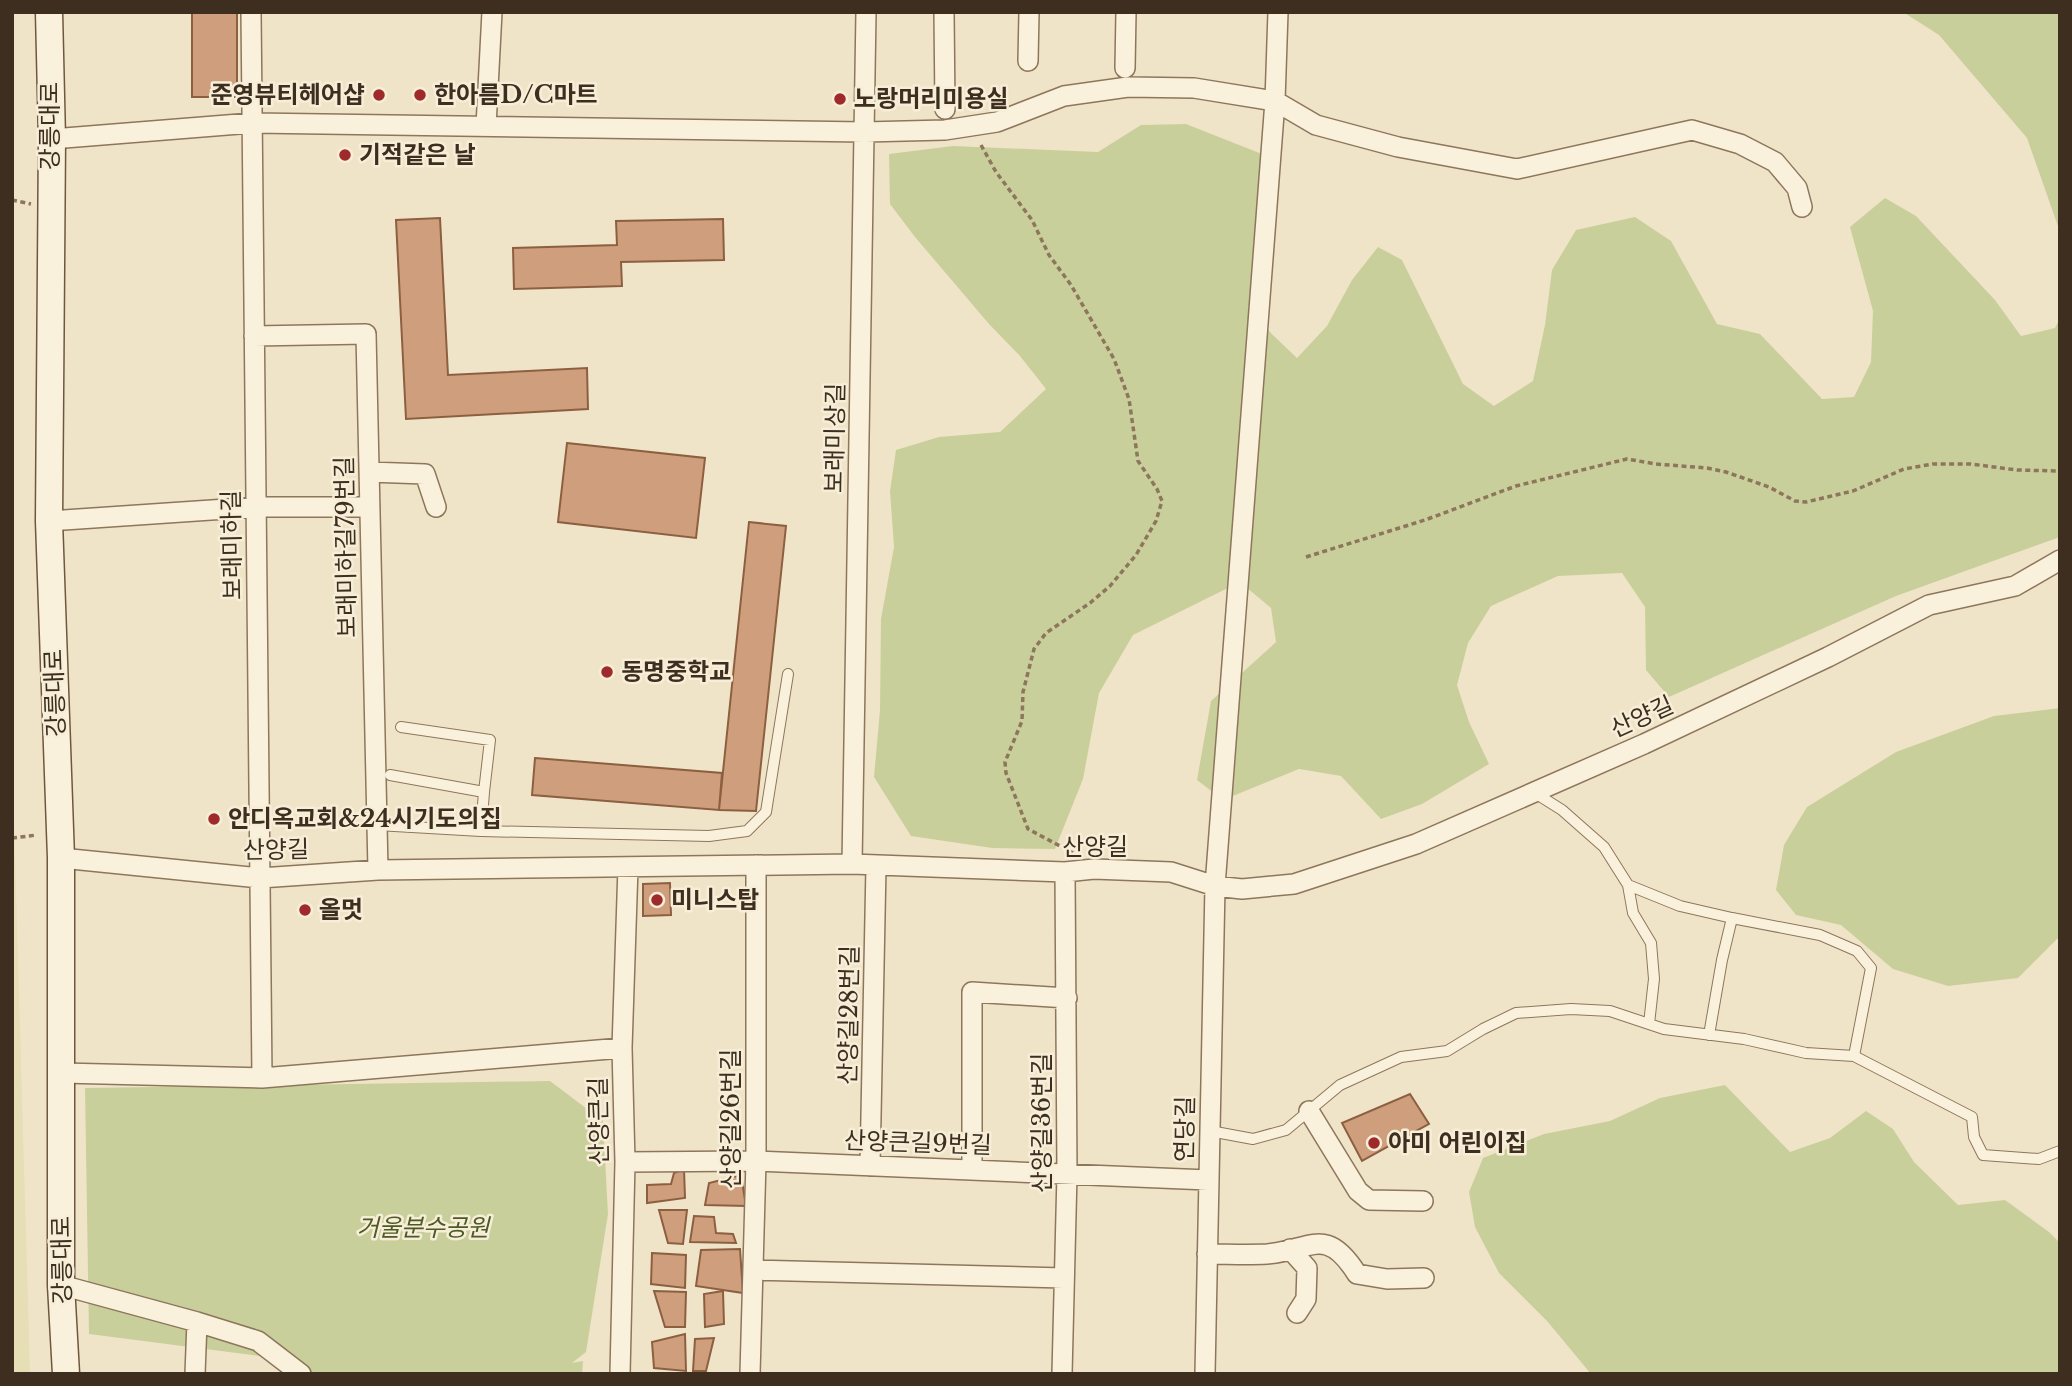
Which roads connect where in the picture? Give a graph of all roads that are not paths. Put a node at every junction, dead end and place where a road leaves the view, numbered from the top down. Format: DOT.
graph roads {
  1 [pos="48,12"];
  2 [pos="251,12"];
  3 [pos="492,12"];
  4 [pos="866,12"];
  5 [pos="944,12"];
  6 [pos="1029,12"];
  7 [pos="1126,12"];
  8 [pos="1279,12"];
  9 [pos="1028,61"];
  10 [pos="1125,68"];
  11 [pos="1275,102"];
  12 [pos="945,109"];
  13 [pos="252,123"];
  14 [pos="486,126"];
  15 [pos="864,132"];
  16 [pos="52,139"];
  17 [pos="1802,207"];
  18 [pos="254,336"];
  19 [pos="369,472"];
  20 [pos="256,507"];
  21 [pos="370,507"];
  22 [pos="436,507"];
  23 [pos="49,521"];
  24 [pos="2060,560"];
  25 [pos="788,674"];
  26 [pos="401,727"];
  27 [pos="390,775"];
  28 [pos="484,792"];
  29 [pos="1532,792"];
  30 [pos="377,825"];
  31 [pos="481,831"];
  32 [pos="61,858"];
  33 [pos="852,864"];
  34 [pos="756,865"];
  35 [pos="876,866"];
  36 [pos="628,867"];
  37 [pos="377,870"];
  38 [pos="1065,872"];
  39 [pos="260,878"];
  40 [pos="1628,885"];
  41 [pos="1215,886"];
  42 [pos="1732,918"];
  43 [pos="1067,998"];
  44 [pos="1649,1024"];
  45 [pos="1709,1035"];
  46 [pos="622,1048"];
  47 [pos="1854,1055"];
  48 [pos="62,1073"];
  49 [pos="262,1077"];
  50 [pos="1309,1111"];
  51 [pos="1209,1131"];
  52 [pos="2060,1151"];
  53 [pos="756,1161"];
  54 [pos="625,1162"];
  55 [pos="870,1166"];
  56 [pos="972,1170"];
  57 [pos="1067,1174"];
  58 [pos="1208,1180"];
  59 [pos="1423,1201"];
  60 [pos="1290,1248"];
  61 [pos="1207,1254"];
  62 [pos="753,1270"];
  63 [pos="1064,1278"];
  64 [pos="1424,1278"];
  65 [pos="61,1285"];
  66 [pos="1297,1313"];
  67 [pos="197,1322"];
  68 [pos="66,1374"];
  69 [pos="195,1374"];
  70 [pos="301,1374"];
  71 [pos="620,1374"];
  72 [pos="750,1374"];
  73 [pos="1062,1374"];
  74 [pos="1205,1374"];
  1 -- 16 [label="street, 강릉대로"];
  2 -- 13 [label="street, 보래미하길"];
  3 -- 14 [label="street"];
  4 -- 15 [label="street, 보래미상길"];
  5 -- 12 [label="street"];
  6 -- 9 [label="street"];
  7 -- 10 [label="street"];
  8 -- 11 [label="street, 연당길"];
  11 -- 15 [label="street"];
  11 -- 17 [label="street"];
  11 -- 41 [label="street, 연당길"];
  13 -- 14 [label="street"];
  13 -- 16 [label="street"];
  13 -- 18 [label="street, 보래미하길"];
  14 -- 15 [label="street"];
  15 -- 33 [label="street, 보래미상길"];
  16 -- 23 [label="street, 강릉대로"];
  18 -- 19 [label="street, 보래미하길79번길"];
  18 -- 20 [label="street, 보래미하길"];
  19 -- 21 [label="street, 보래미하길79번길"];
  19 -- 22 [label="street"];
  20 -- 21 [label="street"];
  20 -- 23 [label="street"];
  20 -- 39 [label="street, 보래미하길"];
  21 -- 30 [label="street, 보래미하길79번길"];
  23 -- 32 [label="street, 강릉대로"];
  24 -- 29 [label="street, 산양길"];
  25 -- 31 [label="lane"];
  26 -- 28 [label="lane"];
  27 -- 28 [label="lane"];
  28 -- 31 [label="lane"];
  29 -- 40 [label="lane"];
  29 -- 41 [label="street, 산양길"];
  30 -- 31 [label="lane"];
  30 -- 37 [label="street, 보래미하길79번길"];
  32 -- 39 [label="street, 산양길"];
  32 -- 48 [label="street, 강릉대로"];
  33 -- 34 [label="street, 산양길"];
  33 -- 35 [label="street, 산양길"];
  34 -- 36 [label="street, 산양길"];
  34 -- 53 [label="street, 산양길26번길"];
  35 -- 38 [label="street, 산양길"];
  35 -- 55 [label="street, 산양길28번길"];
  36 -- 37 [label="street, 산양길"];
  36 -- 46 [label="street, 산양큰길"];
  37 -- 39 [label="street, 산양길"];
  38 -- 41 [label="street, 산양길"];
  38 -- 43 [label="street, 산양길36번길"];
  39 -- 49 [label="street, 보래미하길"];
  40 -- 42 [label="lane"];
  40 -- 44 [label="lane"];
  41 -- 51 [label="street, 연당길"];
  42 -- 45 [label="lane"];
  42 -- 47 [label="lane"];
  43 -- 56 [label="street"];
  43 -- 57 [label="street, 산양길36번길"];
  44 -- 45 [label="lane"];
  44 -- 50 [label="lane"];
  45 -- 47 [label="lane"];
  46 -- 49 [label="street"];
  46 -- 54 [label="street, 산양큰길"];
  47 -- 52 [label="lane"];
  48 -- 49 [label="street"];
  48 -- 65 [label="street, 강릉대로"];
  50 -- 51 [label="lane"];
  50 -- 59 [label="street"];
  51 -- 58 [label="street, 연당길"];
  53 -- 54 [label="street, 산양큰길9번길"];
  53 -- 55 [label="street, 산양큰길9번길"];
  53 -- 62 [label="street, 산양길26번길"];
  54 -- 71 [label="street, 산양큰길"];
  55 -- 56 [label="street, 산양큰길9번길"];
  56 -- 57 [label="street, 산양큰길9번길"];
  57 -- 58 [label="street, 산양큰길9번길"];
  57 -- 63 [label="street, 산양길36번길"];
  58 -- 61 [label="street, 연당길"];
  60 -- 61 [label="street"];
  60 -- 64 [label="street"];
  60 -- 66 [label="street"];
  61 -- 74 [label="street, 연당길"];
  62 -- 63 [label="street"];
  62 -- 72 [label="street, 산양길26번길"];
  63 -- 73 [label="street, 산양길36번길"];
  65 -- 67 [label="street"];
  65 -- 68 [label="street, 강릉대로"];
  67 -- 69 [label="street"];
  67 -- 70 [label="street"];
}
